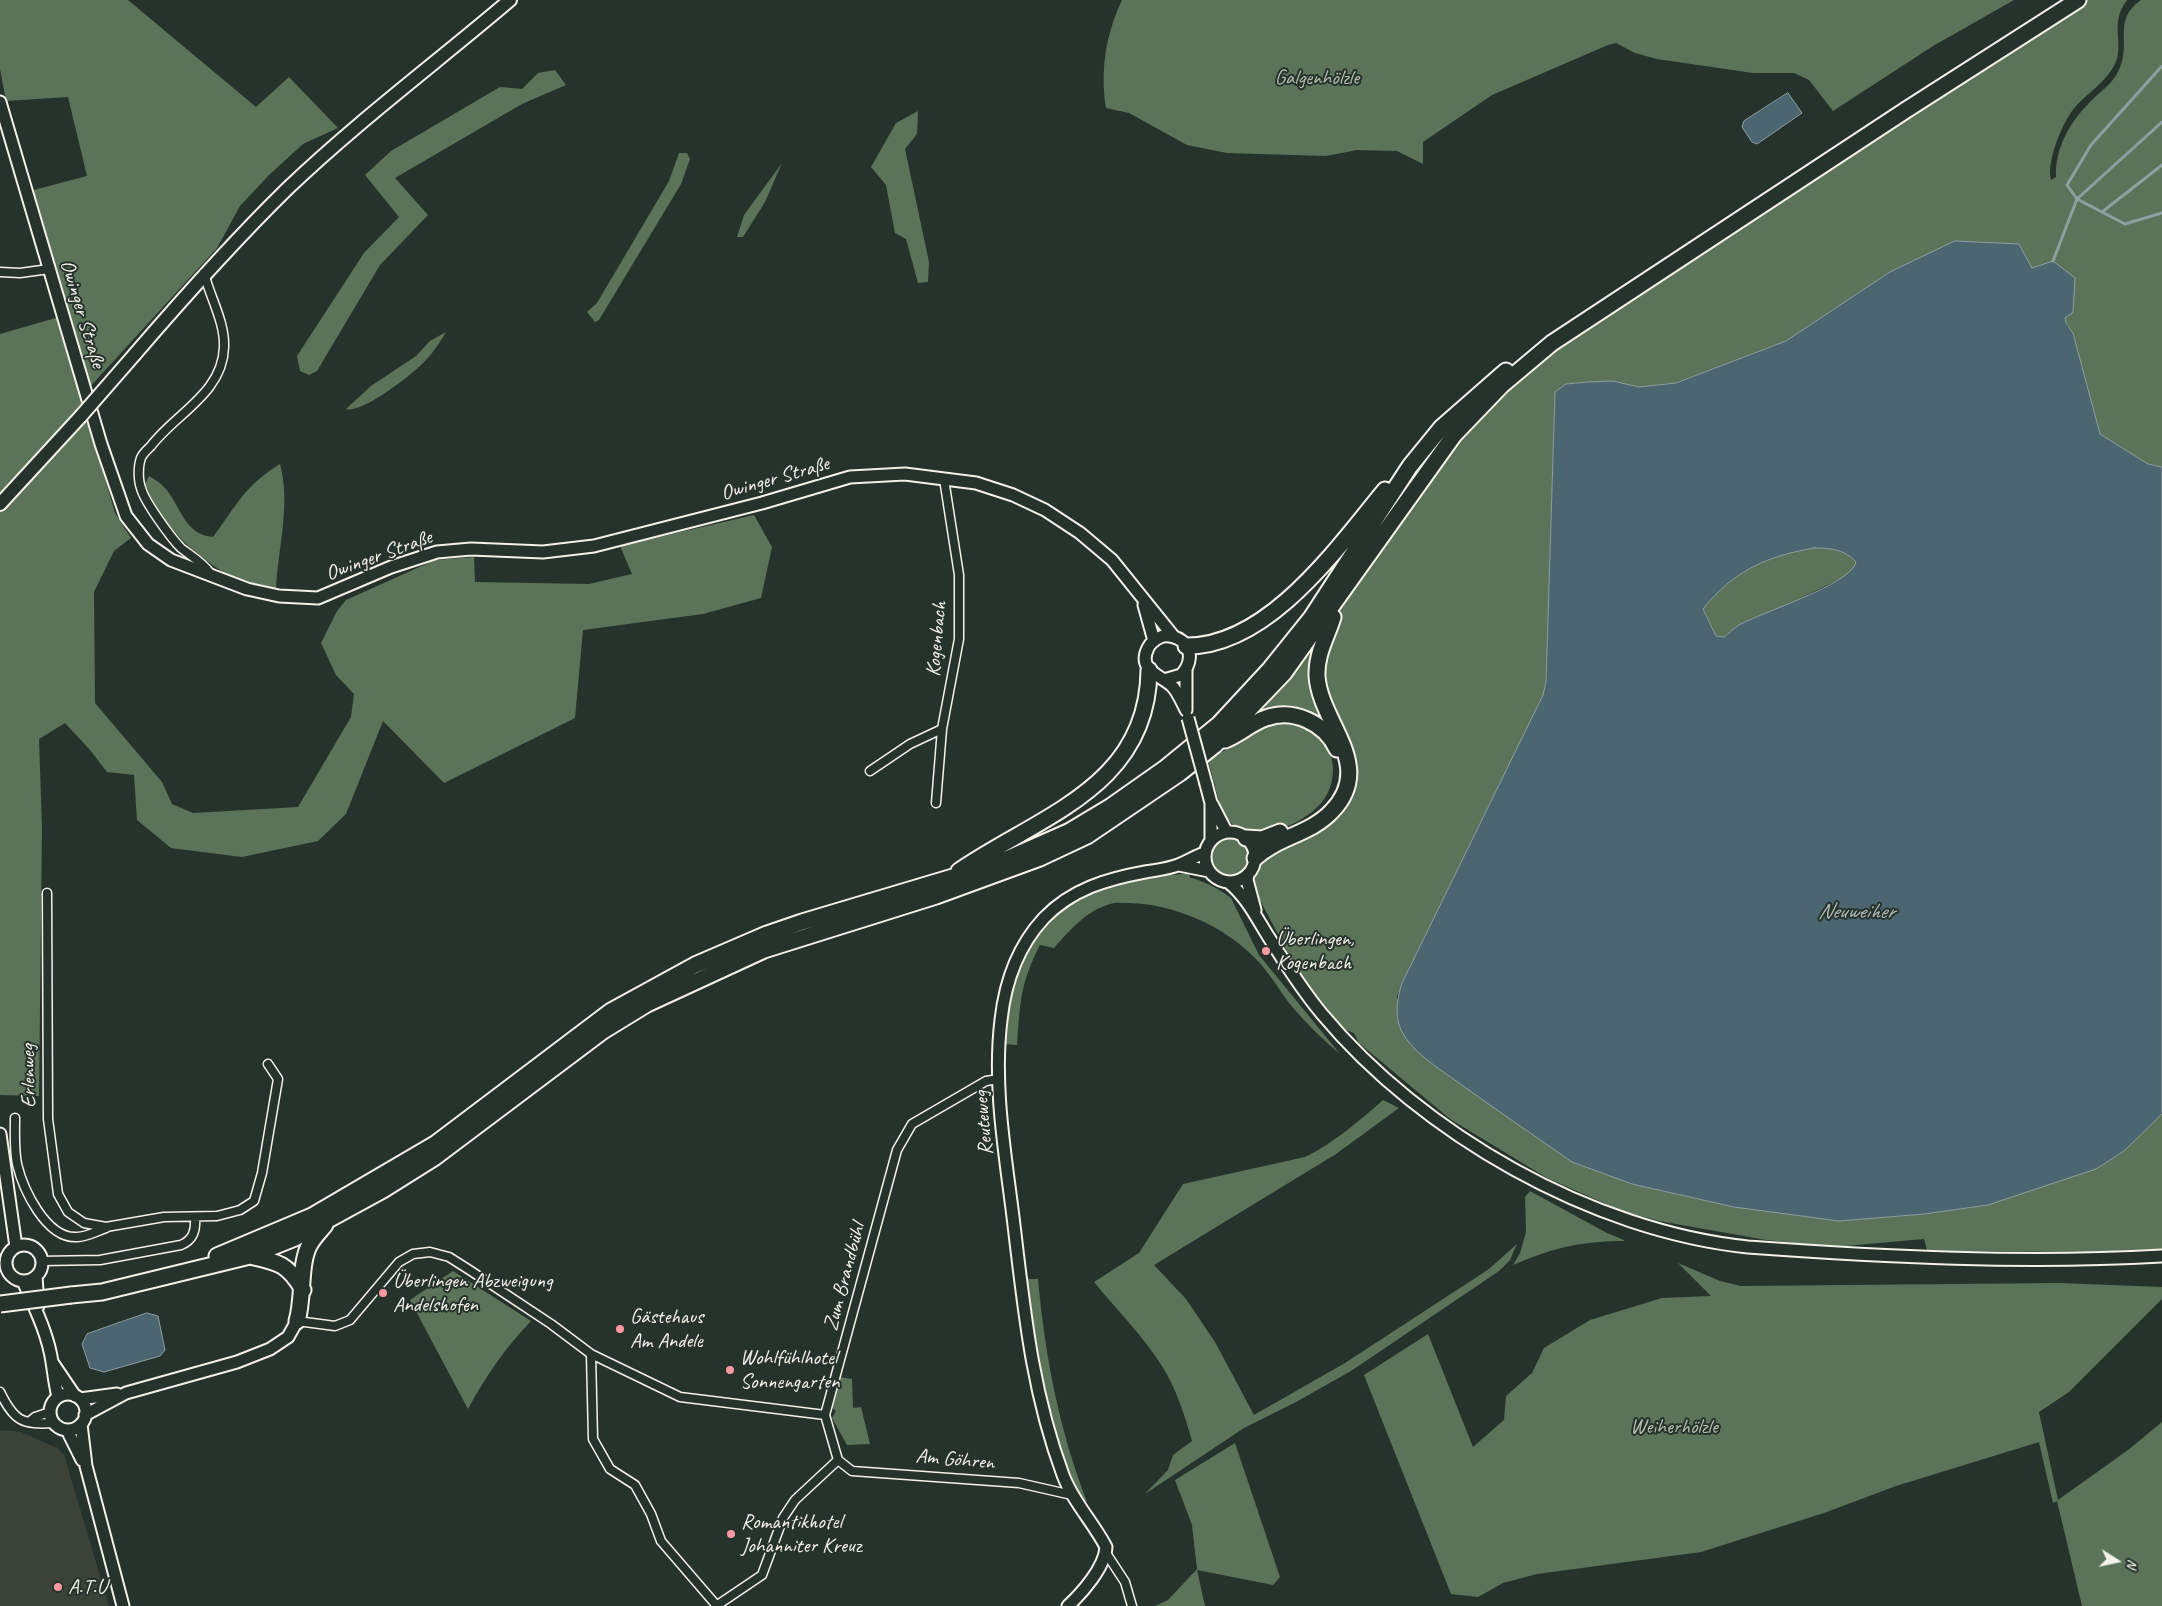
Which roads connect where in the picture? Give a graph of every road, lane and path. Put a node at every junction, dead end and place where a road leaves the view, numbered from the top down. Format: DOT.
graph roads {
  1 [pos="510,0"];
  2 [pos="2078,0"];
  3 [pos="0,102"];
  4 [pos="49,269"];
  5 [pos="0,272"];
  6 [pos="204,274"];
  7 [pos="1552,343"];
  8 [pos="1410,466"];
  9 [pos="944,479"];
  10 [pos="0,504"];
  11 [pos="212,577"];
  12 [pos="1142,598"];
  13 [pos="1338,602"];
  14 [pos="1154,641"];
  15 [pos="1180,641"];
  16 [pos="1149,670"];
  17 [pos="1186,671"];
  18 [pos="1164,680"];
  19 [pos="1187,714"];
  20 [pos="942,729"];
  21 [pos="1215,745"];
  22 [pos="870,771"];
  23 [pos="936,803"];
  24 [pos="1211,803"];
  25 [pos="1226,832"];
  26 [pos="1246,838"];
  27 [pos="1211,840"];
  28 [pos="1204,853"];
  29 [pos="1255,858"];
  30 [pos="1179,865"];
  31 [pos="1209,871"];
  32 [pos="1248,874"];
  33 [pos="946,881"];
  34 [pos="1228,882"];
  35 [pos="47,893"];
  36 [pos="1255,914"];
  37 [pos="268,1064"];
  38 [pos="999,1079"];
  39 [pos="15,1118"];
  40 [pos="0,1134"];
  41 [pos="195,1218"];
  42 [pos="327,1222"];
  43 [pos="106,1227"];
  44 [pos="20,1246"];
  45 [pos="250,1256"];
  46 [pos="2162,1256"];
  47 [pos="3,1258"];
  48 [pos="41,1260"];
  49 [pos="4,1271"];
  50 [pos="186,1271"];
  51 [pos="36,1276"];
  52 [pos="23,1280"];
  53 [pos="303,1290"];
  54 [pos="0,1304"];
  55 [pos="39,1318"];
  56 [pos="297,1321"];
  57 [pos="591,1354"];
  58 [pos="52,1362"];
  59 [pos="0,1392"];
  60 [pos="126,1393"];
  61 [pos="58,1397"];
  62 [pos="77,1397"];
  63 [pos="825,1415"];
  64 [pos="52,1418"];
  65 [pos="83,1419"];
  66 [pos="29,1422"];
  67 [pos="67,1430"];
  68 [pos="838,1460"];
  69 [pos="86,1466"];
  70 [pos="1072,1495"];
  71 [pos="1106,1553"];
  72 [pos="123,1606"];
  73 [pos="717,1606"];
  74 [pos="1068,1606"];
  75 [pos="1132,1606"];
  1 -- 6 [label="main road"];
  2 -- 7 [label="highway"];
  3 -- 4 [label="street, Owinger Straße"];
  4 -- 5 [label="street"];
  4 -- 11 [label="street, Owinger Straße"];
  6 -- 10 [label="main road, bridge"];
  6 -- 11 [label="street"];
  7 -- 8 [label="highway"];
  7 -- 13 [label="highway"];
  8 -- 15 [label="highway"];
  8 -- 33 [label="highway"];
  9 -- 11 [label="street, Owinger Straße"];
  9 -- 12 [label="street, Owinger Straße"];
  9 -- 20 [label="street, Kogenbach"];
  12 -- 14 [label="street, Owinger Straße"];
  12 -- 15 [label="street, Owinger Straße"];
  13 -- 21 [label="highway"];
  13 -- 29 [label="highway"];
  14 -- 15 [label="street"];
  14 -- 16 [label="street"];
  15 -- 17 [label="street"];
  16 -- 18 [label="street"];
  16 -- 33 [label="highway"];
  17 -- 18 [label="street"];
  17 -- 19 [label="street"];
  18 -- 19 [label="street"];
  19 -- 24 [label="street, bridge"];
  20 -- 22 [label="street"];
  20 -- 23 [label="street, Kogenbach"];
  21 -- 26 [label="highway"];
  21 -- 42 [label="highway"];
  24 -- 25 [label="street"];
  24 -- 27 [label="street"];
  25 -- 26 [label="street"];
  25 -- 27 [label="street"];
  26 -- 29 [label="street"];
  27 -- 28 [label="street"];
  28 -- 30 [label="street, Reuteweg"];
  28 -- 31 [label="street"];
  29 -- 32 [label="street"];
  30 -- 31 [label="street, Reuteweg"];
  30 -- 38 [label="street, Reuteweg"];
  31 -- 34 [label="street"];
  32 -- 34 [label="street"];
  32 -- 36 [label="street"];
  33 -- 50 [label="highway"];
  34 -- 36 [label="street"];
  35 -- 43 [label="street, Erlenweg"];
  36 -- 46 [label="street"];
  37 -- 41 [label="street, Erlenweg"];
  38 -- 63 [label="street, Zum Brandbühl"];
  38 -- 70 [label="street, Reuteweg"];
  39 -- 43 [label="street, Erlenweg"];
  40 -- 44 [label="street"];
  41 -- 43 [label="street, Erlenweg"];
  41 -- 48 [label="street"];
  42 -- 45 [label="highway"];
  42 -- 53 [label="highway"];
  44 -- 47 [label="street"];
  44 -- 48 [label="street"];
  45 -- 50 [label="highway"];
  45 -- 53 [label="highway"];
  47 -- 49 [label="street"];
  48 -- 51 [label="street"];
  49 -- 52 [label="street"];
  50 -- 54 [label="highway, bridge"];
  51 -- 52 [label="street"];
  51 -- 55 [label="street"];
  52 -- 55 [label="street"];
  53 -- 56 [label="highway"];
  55 -- 58 [label="street"];
  56 -- 57 [label="street"];
  56 -- 60 [label="street"];
  57 -- 63 [label="street"];
  57 -- 73 [label="street"];
  58 -- 61 [label="street"];
  58 -- 62 [label="street"];
  59 -- 66 [label="street"];
  60 -- 62 [label="street"];
  60 -- 65 [label="street"];
  61 -- 62 [label="street"];
  61 -- 64 [label="street"];
  62 -- 65 [label="street"];
  63 -- 68 [label="street"];
  64 -- 66 [label="street"];
  64 -- 66 [label="street"];
  64 -- 67 [label="street"];
  65 -- 67 [label="street"];
  65 -- 69 [label="street"];
  67 -- 69 [label="street"];
  68 -- 70 [label="street, Am Göhren"];
  68 -- 73 [label="street"];
  69 -- 72 [label="street"];
  70 -- 71 [label="street, Reuteweg"];
  71 -- 74 [label="street"];
  71 -- 75 [label="street"];
}
